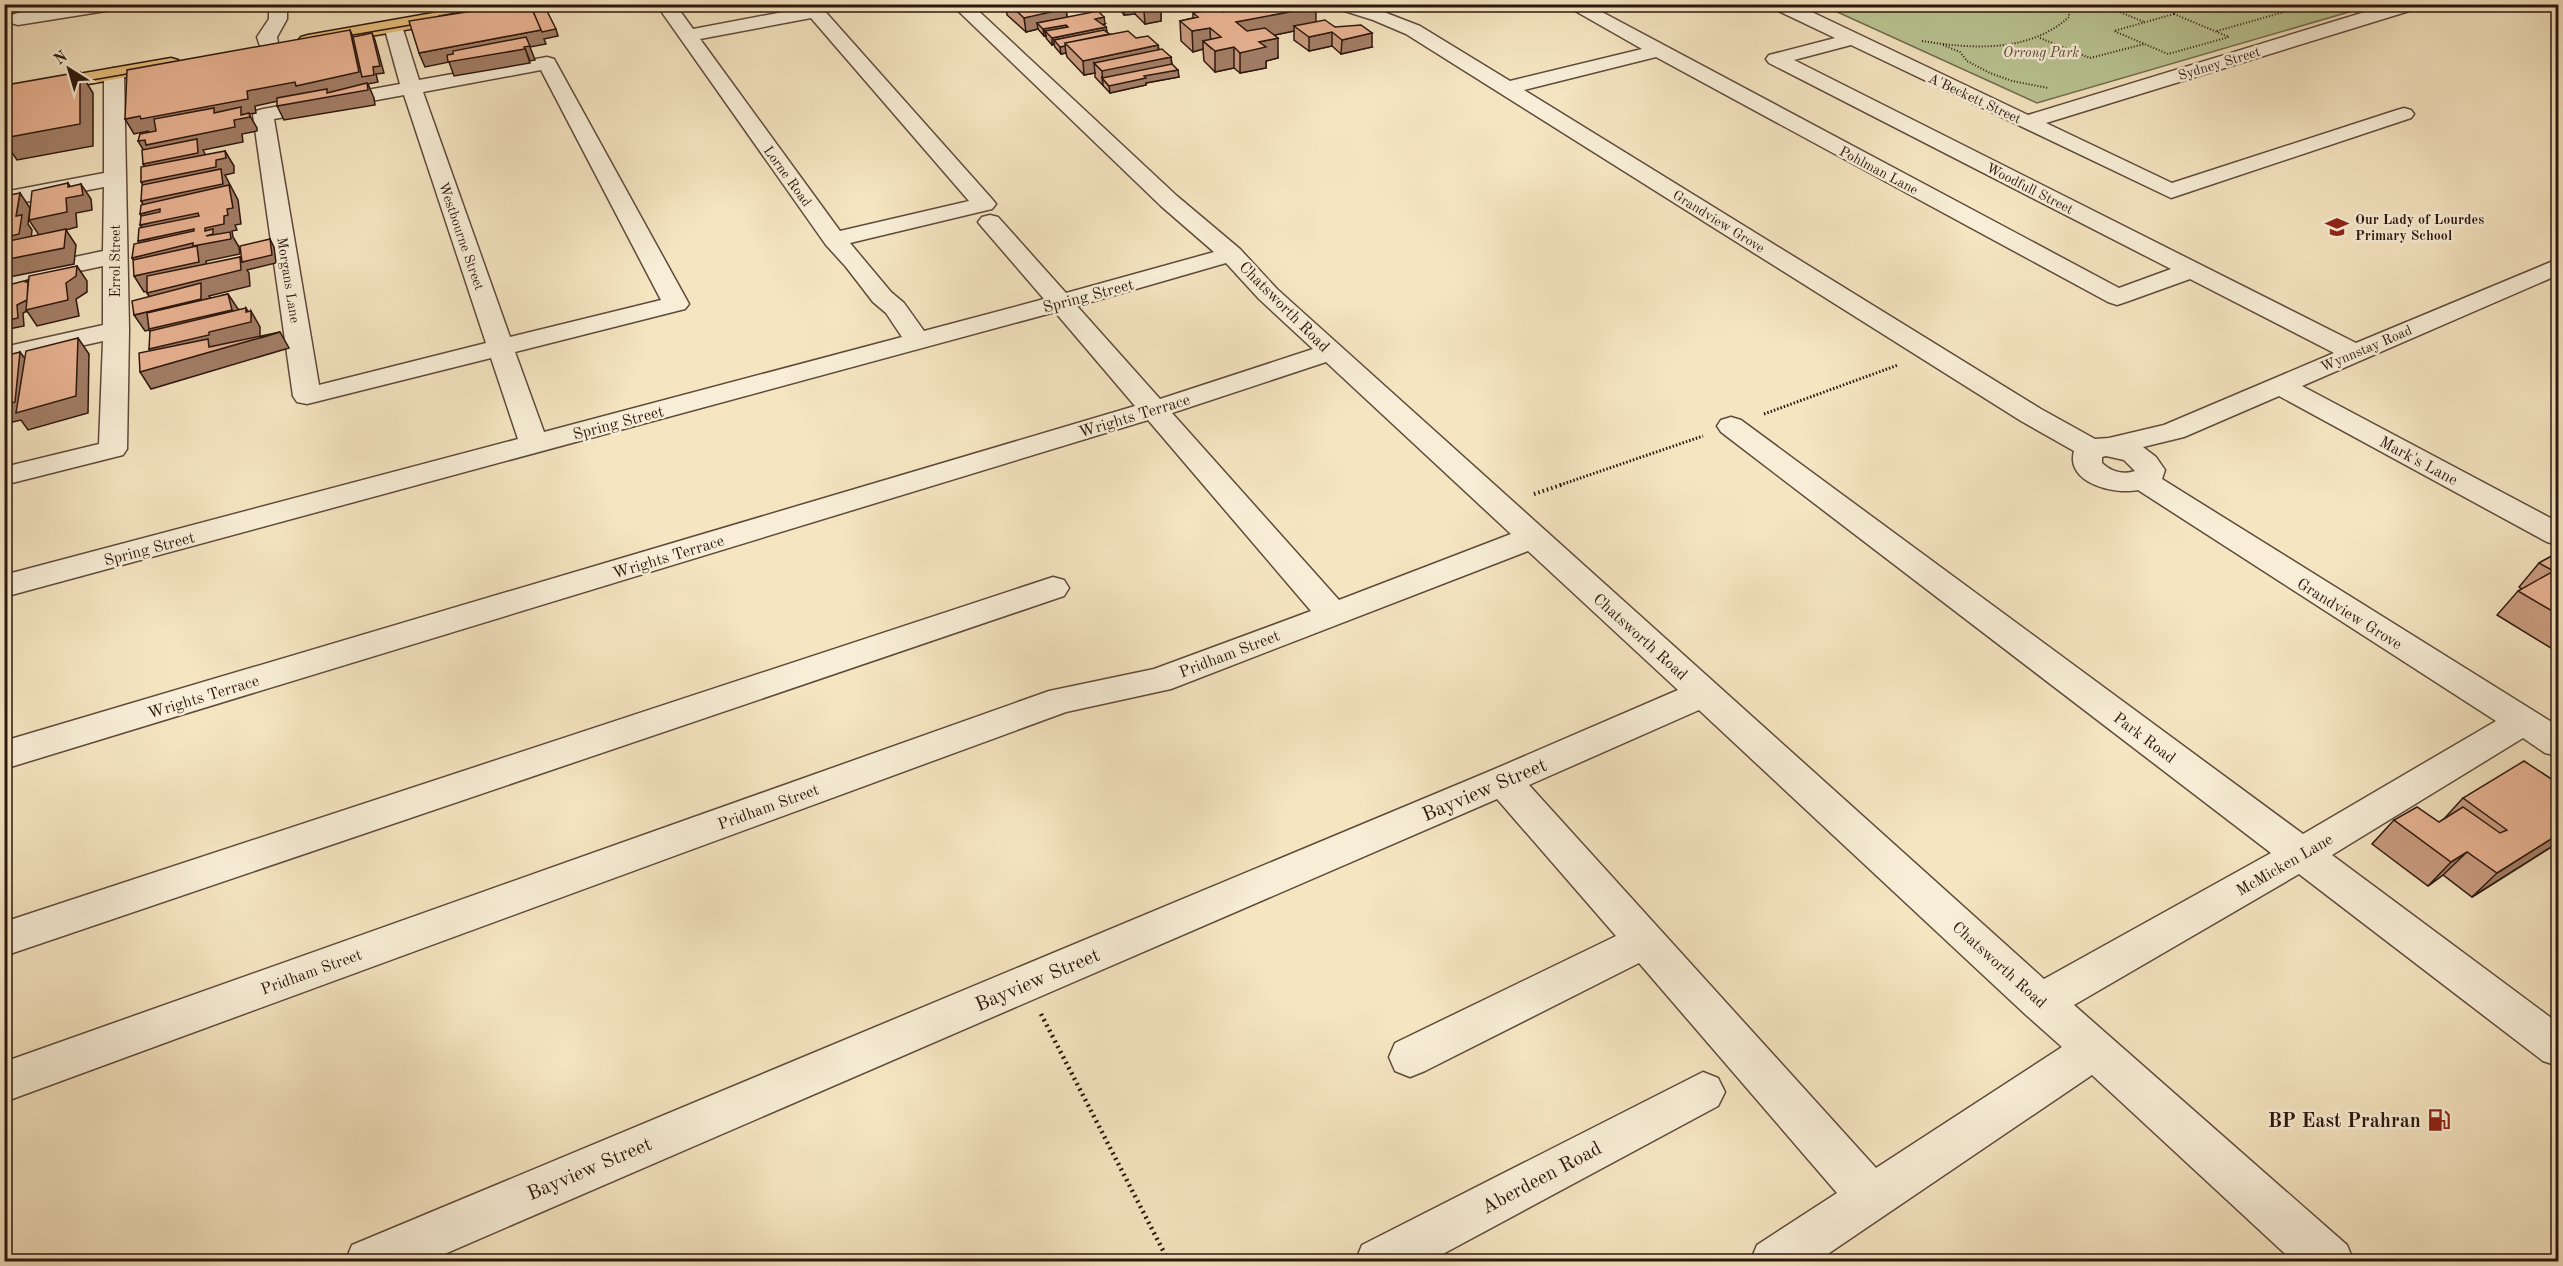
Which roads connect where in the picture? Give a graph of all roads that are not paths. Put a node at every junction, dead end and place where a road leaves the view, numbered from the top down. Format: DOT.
graph roads {
  1 [pos="112,4"];
  2 [pos="278,4"];
  3 [pos="519,4"];
  4 [pos="665,4"];
  5 [pos="960,4"];
  6 [pos="1342,4"];
  7 [pos="1572,4"];
  8 [pos="1779,4"];
  9 [pos="2412,4"];
  10 [pos="811,8"];
  11 [pos="13,26"];
  12 [pos="393,26"];
  13 [pos="687,36"];
  14 [pos="1852,39"];
  15 [pos="544,47"];
  16 [pos="269,48"];
  17 [pos="247,51"];
  18 [pos="1659,51"];
  19 [pos="191,61"];
  20 [pos="114,74"];
  21 [pos="408,80"];
  22 [pos="1508,88"];
  23 [pos="4,93"];
  24 [pos="2404,114"];
  25 [pos="2027,122"];
  26 [pos="115,178"];
  27 [pos="4,199"];
  28 [pos="990,222"];
  29 [pos="834,240"];
  30 [pos="1231,254"];
  31 [pos="115,256"];
  32 [pos="2559,266"];
  33 [pos="2192,270"];
  34 [pos="4,280"];
  35 [pos="1062,302"];
  36 [pos="116,330"];
  37 [pos="918,341"];
  38 [pos="500,348"];
  39 [pos="1331,352"];
  40 [pos="2355,353"];
  41 [pos="4,355"];
  42 [pos="2280,385"];
  43 [pos="1154,409"];
  44 [pos="1731,426"];
  45 [pos="2174,431"];
  46 [pos="534,445"];
  47 [pos="2101,448"];
  48 [pos="2145,472"];
  49 [pos="4,476"];
  50 [pos="2559,535"];
  51 [pos="1533,537"];
  52 [pos="4,586"];
  53 [pos="1053,588"];
  54 [pos="1332,614"];
  55 [pos="1704,693"];
  56 [pos="2524,721"];
  57 [pos="2559,743"];
  58 [pos="4,756"];
  59 [pos="1503,781"];
  60 [pos="2301,854"];
  61 [pos="4,939"];
  62 [pos="1645,941"];
  63 [pos="2041,1002"];
  64 [pos="2559,1047"];
  65 [pos="2094,1050"];
  66 [pos="1410,1057"];
  67 [pos="4,1082"];
  68 [pos="1703,1092"];
  69 [pos="1871,1197"];
  70 [pos="369,1262"];
  71 [pos="1379,1262"];
  72 [pos="1774,1262"];
  73 [pos="2330,1262"];
  1 -- 11 [label="street"];
  2 -- 16 [label="street"];
  3 -- 12 [label="main road"];
  4 -- 13 [label="street, Lorne Road"];
  5 -- 30 [label="street, Chatsworth Road"];
  6 -- 22 [label="street, Grandview Grove"];
  7 -- 18 [label="street, Pohlman Lane"];
  8 -- 14 [label="street, A'Beckett Street"];
  9 -- 25 [label="street, Sydney Street"];
  10 -- 13 [label="street"];
  10 -- 29 [label="street"];
  12 -- 16 [label="main road"];
  12 -- 21 [label="street, Westbourne Street"];
  13 -- 29 [label="street, Lorne Road"];
  14 -- 25 [label="street, A'Beckett Street"];
  14 -- 33 [label="street, Woodfull Street"];
  15 -- 21 [label="street"];
  16 -- 17 [label="main road"];
  18 -- 22 [label="street"];
  18 -- 33 [label="street, Pohlman Lane"];
  19 -- 20 [label="main road"];
  20 -- 23 [label="main road"];
  20 -- 26 [label="street, Errol Street"];
  21 -- 38 [label="street, Westbourne Street"];
  21 -- 38 [label="street"];
  21 -- 38 [label="street, Morgans Lane"];
  22 -- 47 [label="street, Grandview Grove"];
  24 -- 25 [label="street, A'Beckett Street"];
  26 -- 27 [label="street"];
  26 -- 31 [label="street, Errol Street"];
  28 -- 35 [label="street"];
  29 -- 37 [label="street, Lorne Road"];
  30 -- 35 [label="street, Spring Street"];
  30 -- 39 [label="street, Chatsworth Road"];
  31 -- 34 [label="street"];
  31 -- 36 [label="street, Errol Street"];
  32 -- 40 [label="street, Wynnstay Road"];
  33 -- 40 [label="street, Woodfull Street"];
  35 -- 37 [label="street, Spring Street"];
  35 -- 43 [label="street"];
  36 -- 41 [label="street"];
  36 -- 49 [label="street, Errol Street"];
  37 -- 46 [label="street, Spring Street"];
  38 -- 46 [label="street, Westbourne Street"];
  39 -- 43 [label="street, Wrights Terrace"];
  39 -- 51 [label="street, Chatsworth Road"];
  40 -- 42 [label="street, Wynnstay Road"];
  42 -- 45 [label="street, Wynnstay Road"];
  42 -- 50 [label="street, Mark's Lane"];
  43 -- 54 [label="street"];
  43 -- 58 [label="street, Wrights Terrace"];
  44 -- 60 [label="street, Park Road"];
  45 -- 47 [label="street, Wynnstay Road"];
  45 -- 48 [label="street, Wynnstay Road"];
  46 -- 52 [label="street, Spring Street"];
  47 -- 48 [label="street"];
  48 -- 56 [label="street, Grandview Grove"];
  51 -- 54 [label="street, Pridham Street"];
  51 -- 55 [label="street, Chatsworth Road"];
  53 -- 61 [label="street"];
  54 -- 67 [label="street, Pridham Street"];
  55 -- 59 [label="street, Bayview Street"];
  55 -- 63 [label="street, Chatsworth Road"];
  56 -- 57 [label="street, Grandview Grove"];
  56 -- 60 [label="street, McMicken Lane"];
  59 -- 62 [label="street"];
  59 -- 70 [label="street, Bayview Street"];
  60 -- 63 [label="street, McMicken Lane"];
  60 -- 64 [label="street, Park Road"];
  62 -- 66 [label="street"];
  62 -- 69 [label="street"];
  63 -- 65 [label="street, Chatsworth Road"];
  65 -- 69 [label="street"];
  65 -- 73 [label="street, Chatsworth Road"];
  68 -- 71 [label="street, Aberdeen Road"];
  69 -- 72 [label="street"];
}
